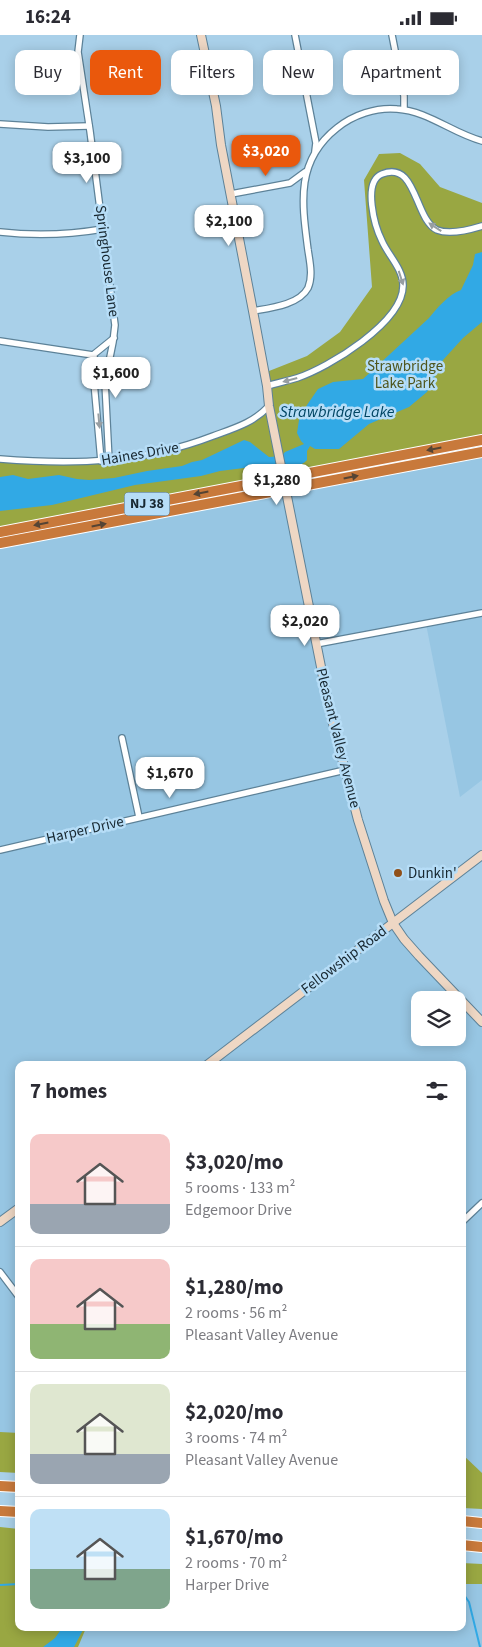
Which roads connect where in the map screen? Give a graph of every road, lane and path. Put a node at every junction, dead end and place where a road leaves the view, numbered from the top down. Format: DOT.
graph roads {
  1 [pos="80,35"];
  2 [pos="201,35"];
  3 [pos="295,35"];
  4 [pos="392,35"];
  5 [pos="404,109"];
  6 [pos="0,124"];
  7 [pos="89,126"];
  8 [pos="482,141"];
  9 [pos="315,151"];
  10 [pos="306,170"];
  11 [pos="231,194"];
  12 [pos="482,226"];
  13 [pos="103,229"];
  14 [pos="0,232"];
  15 [pos="253,311"];
  16 [pos="114,338"];
  17 [pos="0,341"];
  18 [pos="93,355"];
  19 [pos="105,382"];
  20 [pos="267,386"];
  21 [pos="269,406"];
  22 [pos="482,440"];
  23 [pos="482,452"];
  24 [pos="0,459"];
  25 [pos="101,461"];
  26 [pos="109,461"];
  27 [pos="283,478"];
  28 [pos="286,489"];
  29 [pos="0,532"];
  30 [pos="0,543"];
  31 [pos="482,613"];
  32 [pos="316,644"];
  33 [pos="122,737"];
  34 [pos="345,769"];
  35 [pos="139,817"];
  36 [pos="0,850"];
  37 [pos="482,855"];
  38 [pos="394,923"];
  39 [pos="482,1022"];
  40 [pos="212,1061"];
  41 [pos="482,1203"];
  42 [pos="15,1211"];
  43 [pos="466,1219"];
  44 [pos="0,1222"];
  45 [pos="0,1272"];
  46 [pos="15,1292"];
  47 [pos="0,1486"];
  48 [pos="15,1487"];
  49 [pos="0,1511"];
  50 [pos="15,1512"];
  51 [pos="466,1521"];
  52 [pos="482,1523"];
  53 [pos="466,1545"];
  54 [pos="482,1547"];
  1 -- 7 [label="street, Springhouse Lane"];
  2 -- 11 [label="street, Pleasant Valley Avenue"];
  3 -- 9 [label="street"];
  4 -- 5 [label="street"];
  5 -- 8 [label="street"];
  5 -- 9 [label="street"];
  6 -- 7 [label="street"];
  7 -- 13 [label="street, Springhouse Lane"];
  9 -- 10 [label="street"];
  10 -- 11 [label="street"];
  10 -- 15 [label="street"];
  11 -- 15 [label="street, Pleasant Valley Avenue"];
  12 -- 20 [label="street, one-way"];
  13 -- 14 [label="street"];
  13 -- 16 [label="street, Springhouse Lane"];
  15 -- 20 [label="street, Pleasant Valley Avenue"];
  16 -- 18 [label="street, Springhouse Lane"];
  16 -- 19 [label="street, Springhouse Lane"];
  17 -- 18 [label="street"];
  18 -- 19 [label="street, Springhouse Lane"];
  18 -- 25 [label="street, one-way"];
  19 -- 26 [label="street, Springhouse Lane"];
  20 -- 21 [label="street, Pleasant Valley Avenue"];
  21 -- 26 [label="street, Haines Drive"];
  21 -- 27 [label="street, Pleasant Valley Avenue"];
  22 -- 27 [label="highway, NJ 38, one-way"];
  28 -- 23 [label="highway, NJ 38, one-way"];
  24 -- 25 [label="street, Haines Drive"];
  25 -- 26 [label="street, Haines Drive"];
  27 -- 28 [label="street, Pleasant Valley Avenue"];
  27 -- 29 [label="highway, NJ 38, one-way"];
  30 -- 28 [label="highway, NJ 38, one-way"];
  28 -- 32 [label="street, Pleasant Valley Avenue"];
  31 -- 32 [label="street"];
  32 -- 34 [label="street, Pleasant Valley Avenue"];
  33 -- 35 [label="street"];
  34 -- 35 [label="street, Harper Drive"];
  34 -- 38 [label="street, Pleasant Valley Avenue"];
  35 -- 36 [label="street, Harper Drive"];
  37 -- 38 [label="street, Fellowship Road"];
  38 -- 39 [label="street, Pleasant Valley Avenue"];
  38 -- 40 [label="street, Fellowship Road"];
  41 -- 43 [label="street"];
  42 -- 44 [label="street"];
  45 -- 46 [label="street"];
  47 -- 48 [label="highway"];
  49 -- 50 [label="highway"];
  51 -- 52 [label="highway"];
  53 -- 54 [label="highway"];
}
